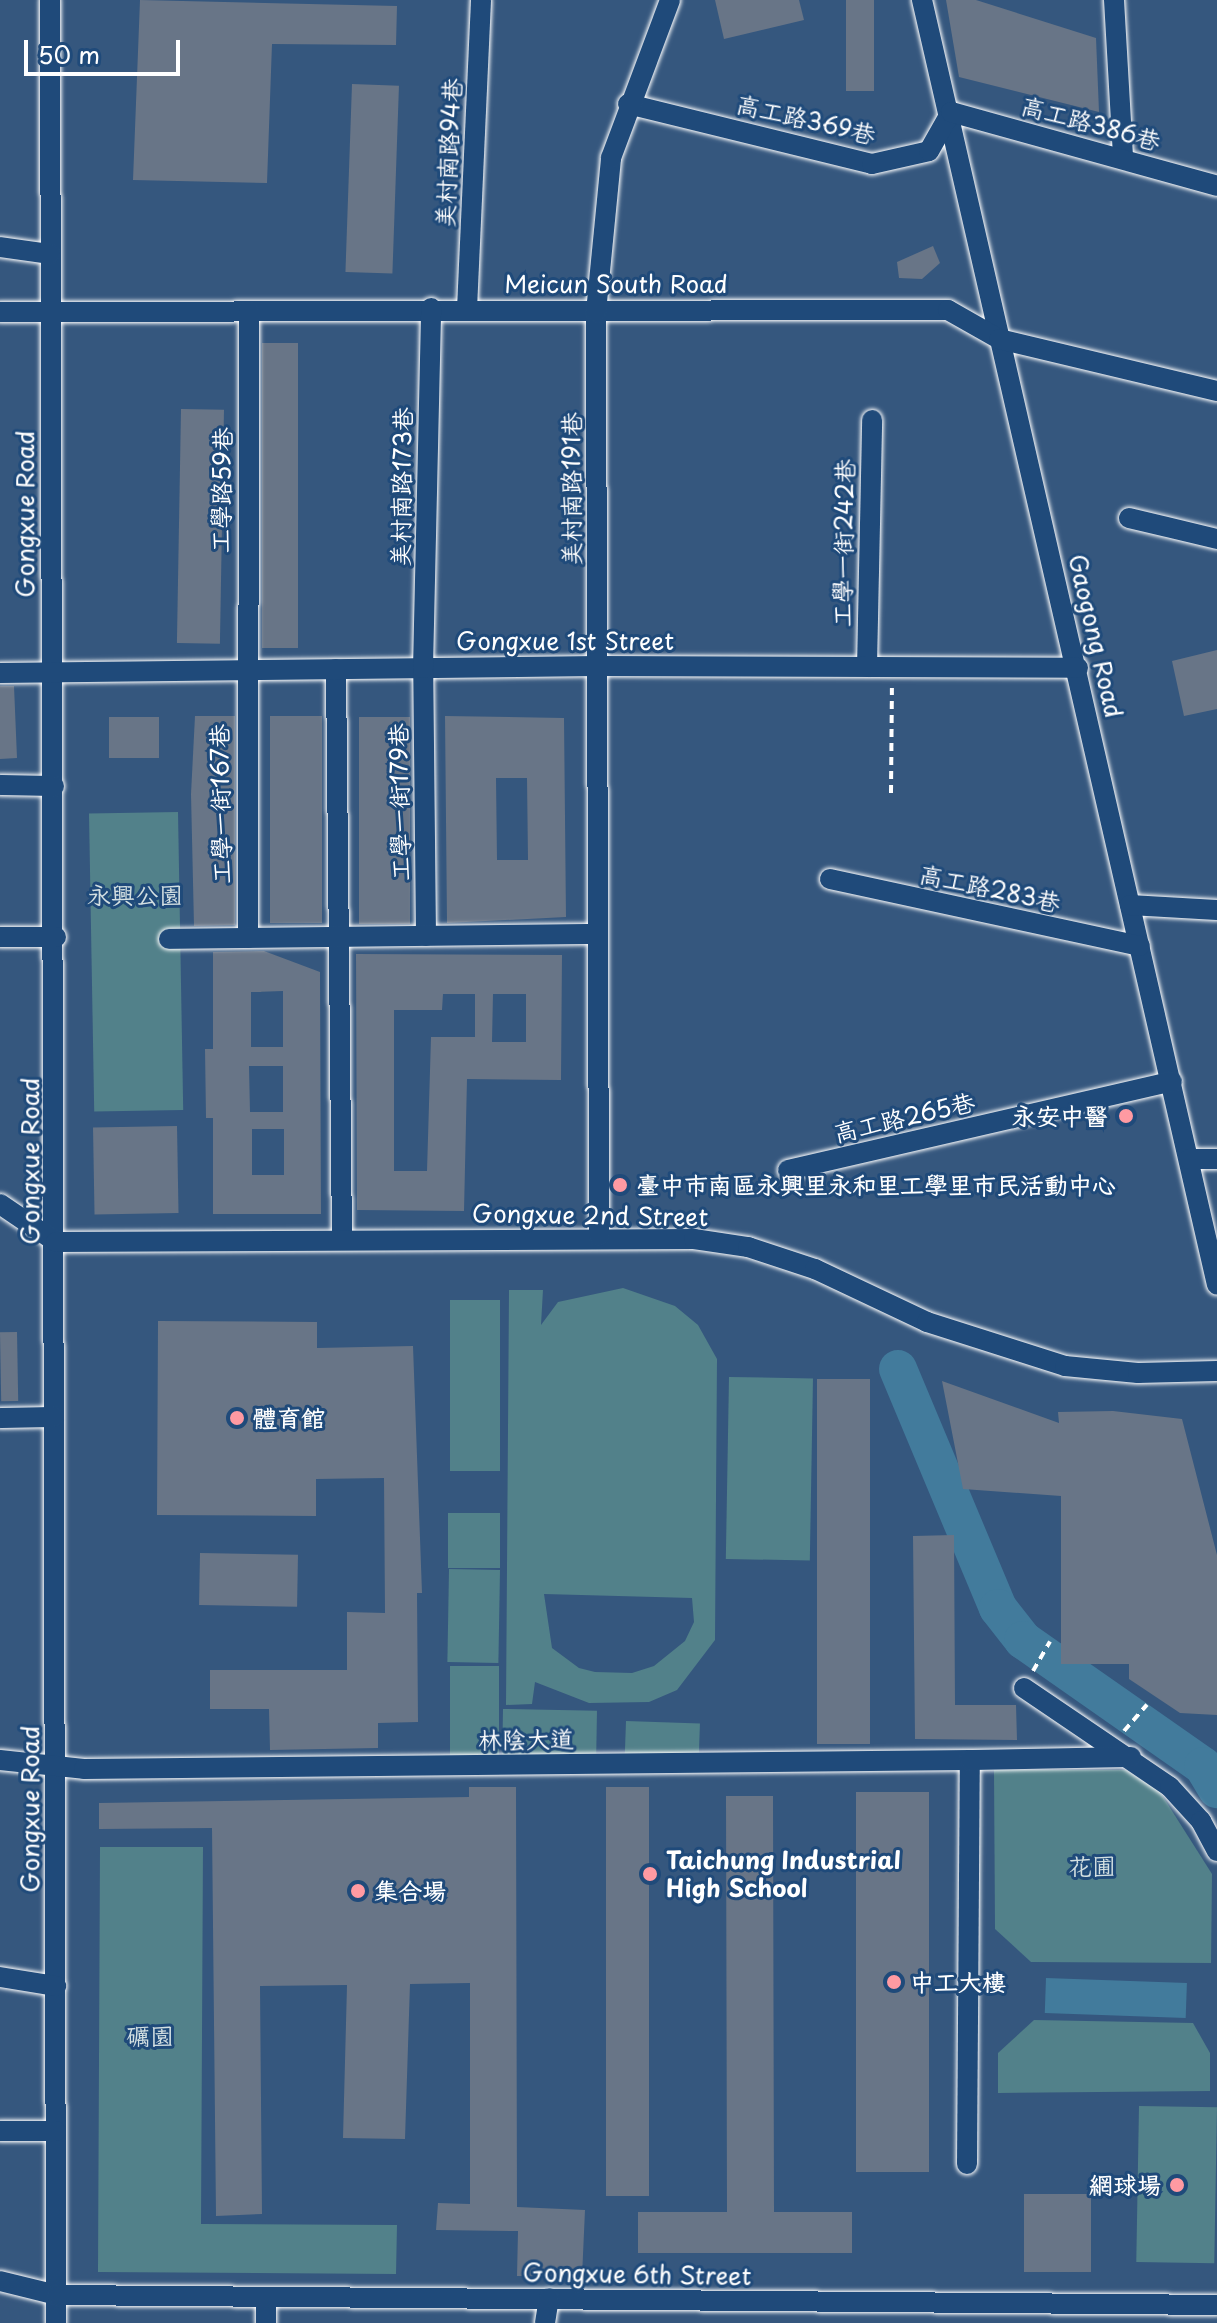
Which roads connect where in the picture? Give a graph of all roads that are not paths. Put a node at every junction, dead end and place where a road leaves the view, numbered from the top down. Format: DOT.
graph roads {
  1 [pos="50,0"];
  2 [pos="481,0"];
  3 [pos="670,0"];
  4 [pos="922,0"];
  5 [pos="1114,0"];
  6 [pos="628,104"];
  7 [pos="951,112"];
  8 [pos="1123,158"];
  9 [pos="1217,186"];
  10 [pos="0,247"];
  11 [pos="50,254"];
  12 [pos="431,308"];
  13 [pos="467,309"];
  14 [pos="249,311"];
  15 [pos="0,312"];
  16 [pos="49,312"];
  17 [pos="596,312"];
  18 [pos="999,339"];
  19 [pos="1217,391"];
  20 [pos="872,420"];
  21 [pos="1129,518"];
  22 [pos="1217,539"];
  23 [pos="597,666"];
  24 [pos="867,667"];
  25 [pos="423,668"];
  26 [pos="1078,668"];
  27 [pos="336,669"];
  28 [pos="245,670"];
  29 [pos="0,673"];
  30 [pos="53,673"];
  31 [pos="0,785"];
  32 [pos="54,786"];
  33 [pos="830,879"];
  34 [pos="1130,905"];
  35 [pos="1217,910"];
  36 [pos="597,934"];
  37 [pos="426,936"];
  38 [pos="0,937"];
  39 [pos="56,937"];
  40 [pos="339,937"];
  41 [pos="248,938"];
  42 [pos="169,939"];
  43 [pos="1140,946"];
  44 [pos="1172,1081"];
  45 [pos="1189,1159"];
  46 [pos="1217,1159"];
  47 [pos="788,1170"];
  48 [pos="0,1204"];
  49 [pos="599,1236"];
  50 [pos="342,1240"];
  51 [pos="56,1242"];
  52 [pos="1217,1285"];
  53 [pos="1217,1371"];
  54 [pos="54,1417"];
  55 [pos="0,1418"];
  56 [pos="1024,1688"];
  57 [pos="1131,1757"];
  58 [pos="0,1760"];
  59 [pos="970,1760"];
  60 [pos="56,1767"];
  61 [pos="1217,1851"];
  62 [pos="0,1977"];
  63 [pos="56,1986"];
  64 [pos="0,2131"];
  65 [pos="56,2131"];
  66 [pos="967,2164"];
  67 [pos="0,2281"];
  68 [pos="57,2295"];
  69 [pos="266,2298"];
  70 [pos="549,2298"];
  71 [pos="1217,2305"];
  72 [pos="1104,2315"];
  73 [pos="56,2323"];
  74 [pos="266,2323"];
  75 [pos="545,2323"];
  1 -- 11 [label="street, Gongxue Road"];
  2 -- 13 [label="street, 美村南路94巷"];
  3 -- 6 [label="street, 美村南路191巷"];
  4 -- 7 [label="street, Gaogong Road"];
  5 -- 8 [label="street"];
  6 -- 7 [label="street, 高工路369巷"];
  6 -- 17 [label="street, 美村南路191巷"];
  7 -- 8 [label="street, 高工路386巷"];
  7 -- 18 [label="street, Gaogong Road"];
  8 -- 9 [label="street, 高工路386巷"];
  10 -- 11 [label="street"];
  11 -- 16 [label="street, Gongxue Road"];
  12 -- 13 [label="street, Meicun South Road"];
  12 -- 14 [label="street, Meicun South Road"];
  12 -- 25 [label="street, 美村南路173巷"];
  13 -- 17 [label="street, Meicun South Road"];
  14 -- 16 [label="street, Meicun South Road"];
  14 -- 28 [label="street, 工學路59巷"];
  15 -- 16 [label="street, Meicun South Road"];
  16 -- 30 [label="street, Gongxue Road"];
  17 -- 18 [label="street, Meicun South Road"];
  17 -- 23 [label="street, 美村南路191巷"];
  18 -- 19 [label="street, Meicun South Road"];
  18 -- 26 [label="street, Gaogong Road"];
  20 -- 24 [label="street, 工學一街242巷"];
  21 -- 22 [label="street"];
  23 -- 24 [label="street, Gongxue 1st Street"];
  23 -- 25 [label="street, Gongxue 1st Street"];
  23 -- 36 [label="street, 美村南路191巷"];
  24 -- 26 [label="street, Gongxue 1st Street"];
  25 -- 27 [label="street, Gongxue 1st Street"];
  25 -- 37 [label="street, 工學一街179巷"];
  26 -- 34 [label="street, Gaogong Road"];
  27 -- 28 [label="street, Gongxue 1st Street"];
  27 -- 40 [label="street"];
  28 -- 30 [label="street, Gongxue 1st Street"];
  28 -- 41 [label="street, 工學一街167巷"];
  29 -- 30 [label="street, Gongxue 1st Street"];
  30 -- 32 [label="street, Gongxue Road"];
  31 -- 32 [label="street"];
  32 -- 39 [label="street, Gongxue Road"];
  33 -- 43 [label="street, 高工路283巷"];
  34 -- 35 [label="street"];
  34 -- 43 [label="street, Gaogong Road"];
  36 -- 37 [label="street"];
  36 -- 49 [label="street, 美村南路191巷"];
  37 -- 40 [label="street"];
  38 -- 39 [label="street"];
  39 -- 51 [label="street, Gongxue Road"];
  40 -- 41 [label="street"];
  40 -- 50 [label="street"];
  41 -- 42 [label="street"];
  43 -- 44 [label="street, Gaogong Road"];
  44 -- 45 [label="street, Gaogong Road"];
  44 -- 47 [label="street, 高工路265巷"];
  45 -- 46 [label="street"];
  45 -- 52 [label="street, Gaogong Road"];
  48 -- 51 [label="street"];
  49 -- 50 [label="street, Gongxue 2nd Street"];
  49 -- 53 [label="street, Gongxue 2nd Street"];
  50 -- 51 [label="street, Gongxue 2nd Street"];
  51 -- 54 [label="street, Gongxue Road"];
  54 -- 55 [label="street"];
  54 -- 60 [label="street, Gongxue Road"];
  56 -- 57 [label="street"];
  57 -- 59 [label="street, 林陰大道"];
  57 -- 61 [label="street"];
  58 -- 60 [label="street, 林陰大道"];
  59 -- 60 [label="street, 林陰大道"];
  59 -- 66 [label="street"];
  60 -- 63 [label="street, Gongxue Road"];
  62 -- 63 [label="street"];
  63 -- 65 [label="street, Gongxue Road"];
  64 -- 65 [label="street"];
  65 -- 68 [label="street, Gongxue Road"];
  67 -- 68 [label="street, Gongxue 6th Street"];
  68 -- 69 [label="street, Gongxue 6th Street"];
  68 -- 73 [label="street, Gongxue Road"];
  69 -- 70 [label="street, Gongxue 6th Street"];
  69 -- 74 [label="street"];
  70 -- 72 [label="street, Gongxue 6th Street"];
  70 -- 75 [label="street"];
  71 -- 72 [label="street, Gongxue 6th Street"];
}
